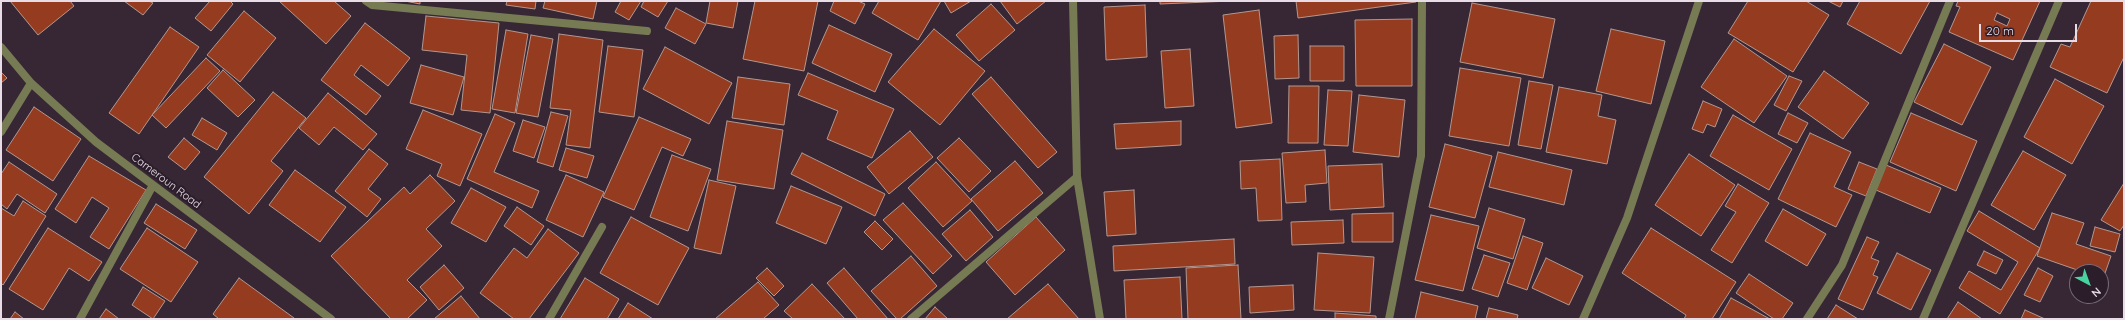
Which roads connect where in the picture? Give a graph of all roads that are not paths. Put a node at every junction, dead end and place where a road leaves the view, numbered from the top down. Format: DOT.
graph roads {
  1 [pos="366,1"];
  2 [pos="1073,1"];
  3 [pos="1422,1"];
  4 [pos="1699,1"];
  5 [pos="1950,1"];
  6 [pos="2059,1"];
  7 [pos="647,32"];
  8 [pos="1,47"];
  9 [pos="31,83"];
  10 [pos="1,132"];
  11 [pos="1077,177"];
  12 [pos="154,185"];
  13 [pos="602,227"];
  14 [pos="80,319"];
  15 [pos="331,319"];
  16 [pos="549,319"];
  17 [pos="911,319"];
  18 [pos="1100,319"];
  19 [pos="1389,319"];
  20 [pos="1583,319"];
  21 [pos="1807,319"];
  22 [pos="1923,319"];
  1 -- 7 [label="street"];
  2 -- 11 [label="street"];
  3 -- 19 [label="street"];
  4 -- 20 [label="street"];
  5 -- 21 [label="street"];
  6 -- 22 [label="street"];
  8 -- 9 [label="street, Cameroun Road"];
  9 -- 10 [label="street"];
  9 -- 12 [label="street, Cameroun Road"];
  11 -- 17 [label="street"];
  11 -- 18 [label="street"];
  12 -- 14 [label="street"];
  12 -- 15 [label="street, Cameroun Road"];
  13 -- 16 [label="street"];
}
